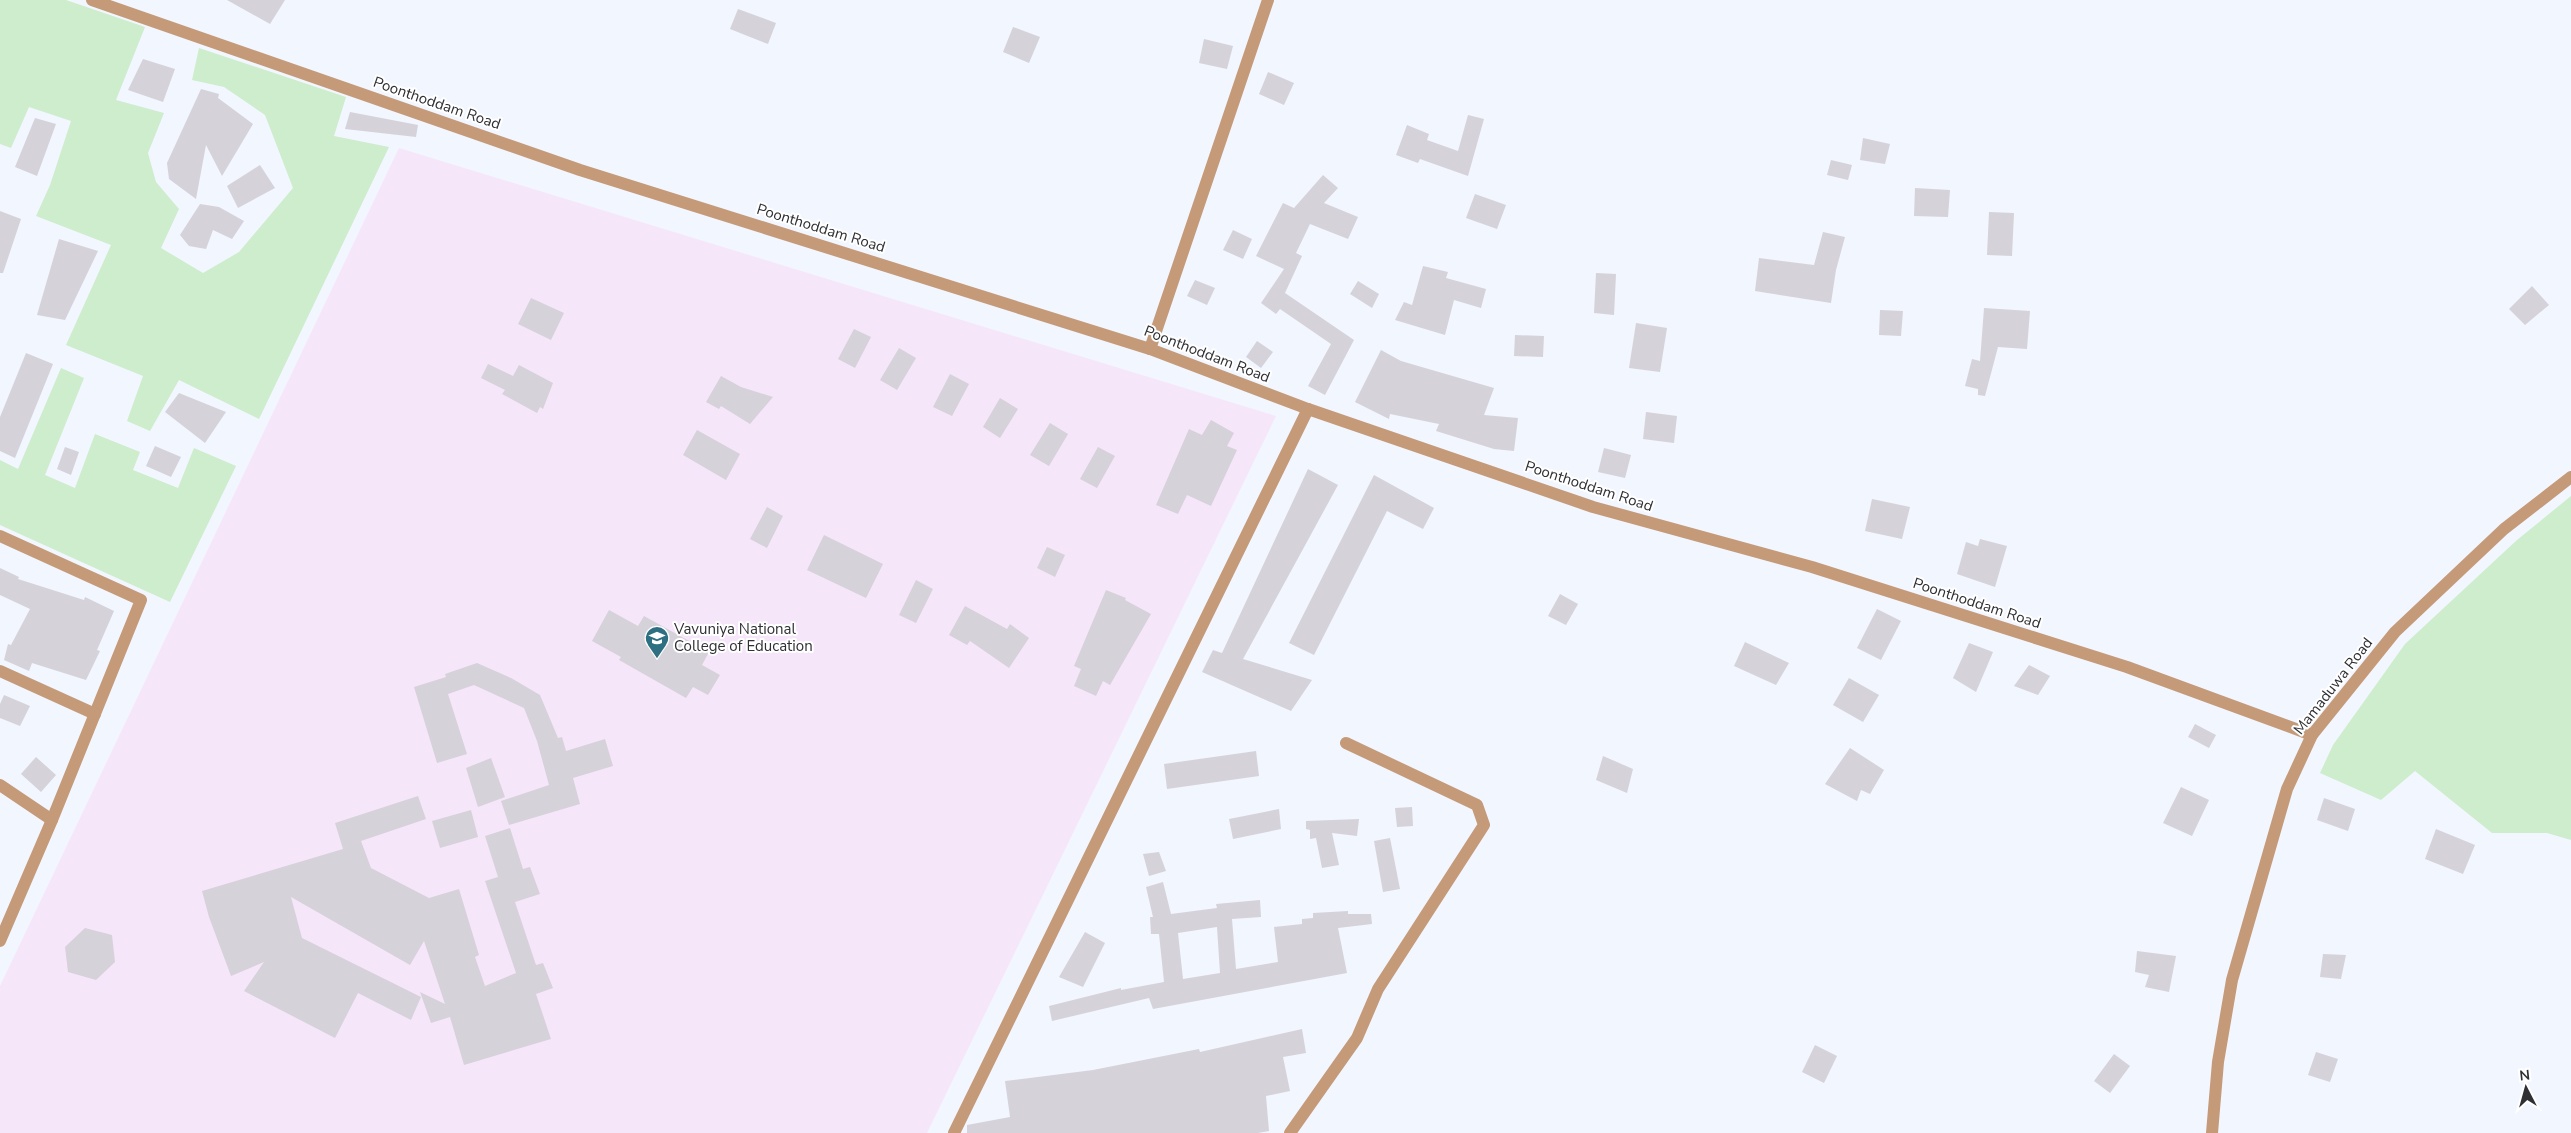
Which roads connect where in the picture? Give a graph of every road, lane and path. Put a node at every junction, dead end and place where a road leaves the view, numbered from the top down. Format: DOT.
graph roads {
  1 [pos="92,0"];
  2 [pos="1268,0"];
  3 [pos="1150,348"];
  4 [pos="1308,409"];
  5 [pos="2571,477"];
  6 [pos="0,536"];
  7 [pos="0,671"];
  8 [pos="95,714"];
  9 [pos="2312,735"];
  10 [pos="1346,743"];
  11 [pos="0,785"];
  12 [pos="52,820"];
  13 [pos="0,941"];
  14 [pos="954,1133"];
  15 [pos="1290,1133"];
  16 [pos="2212,1133"];
  1 -- 3 [label="street, Poonthoddam Road"];
  2 -- 3 [label="street"];
  3 -- 4 [label="street, Poonthoddam Road"];
  4 -- 9 [label="street, Poonthoddam Road"];
  4 -- 14 [label="street"];
  5 -- 9 [label="street, Mamaduwa Road"];
  6 -- 8 [label="street"];
  7 -- 8 [label="street"];
  8 -- 12 [label="street"];
  9 -- 16 [label="street, Mamaduwa Road"];
  10 -- 15 [label="street"];
  11 -- 12 [label="street"];
  12 -- 13 [label="street"];
}
